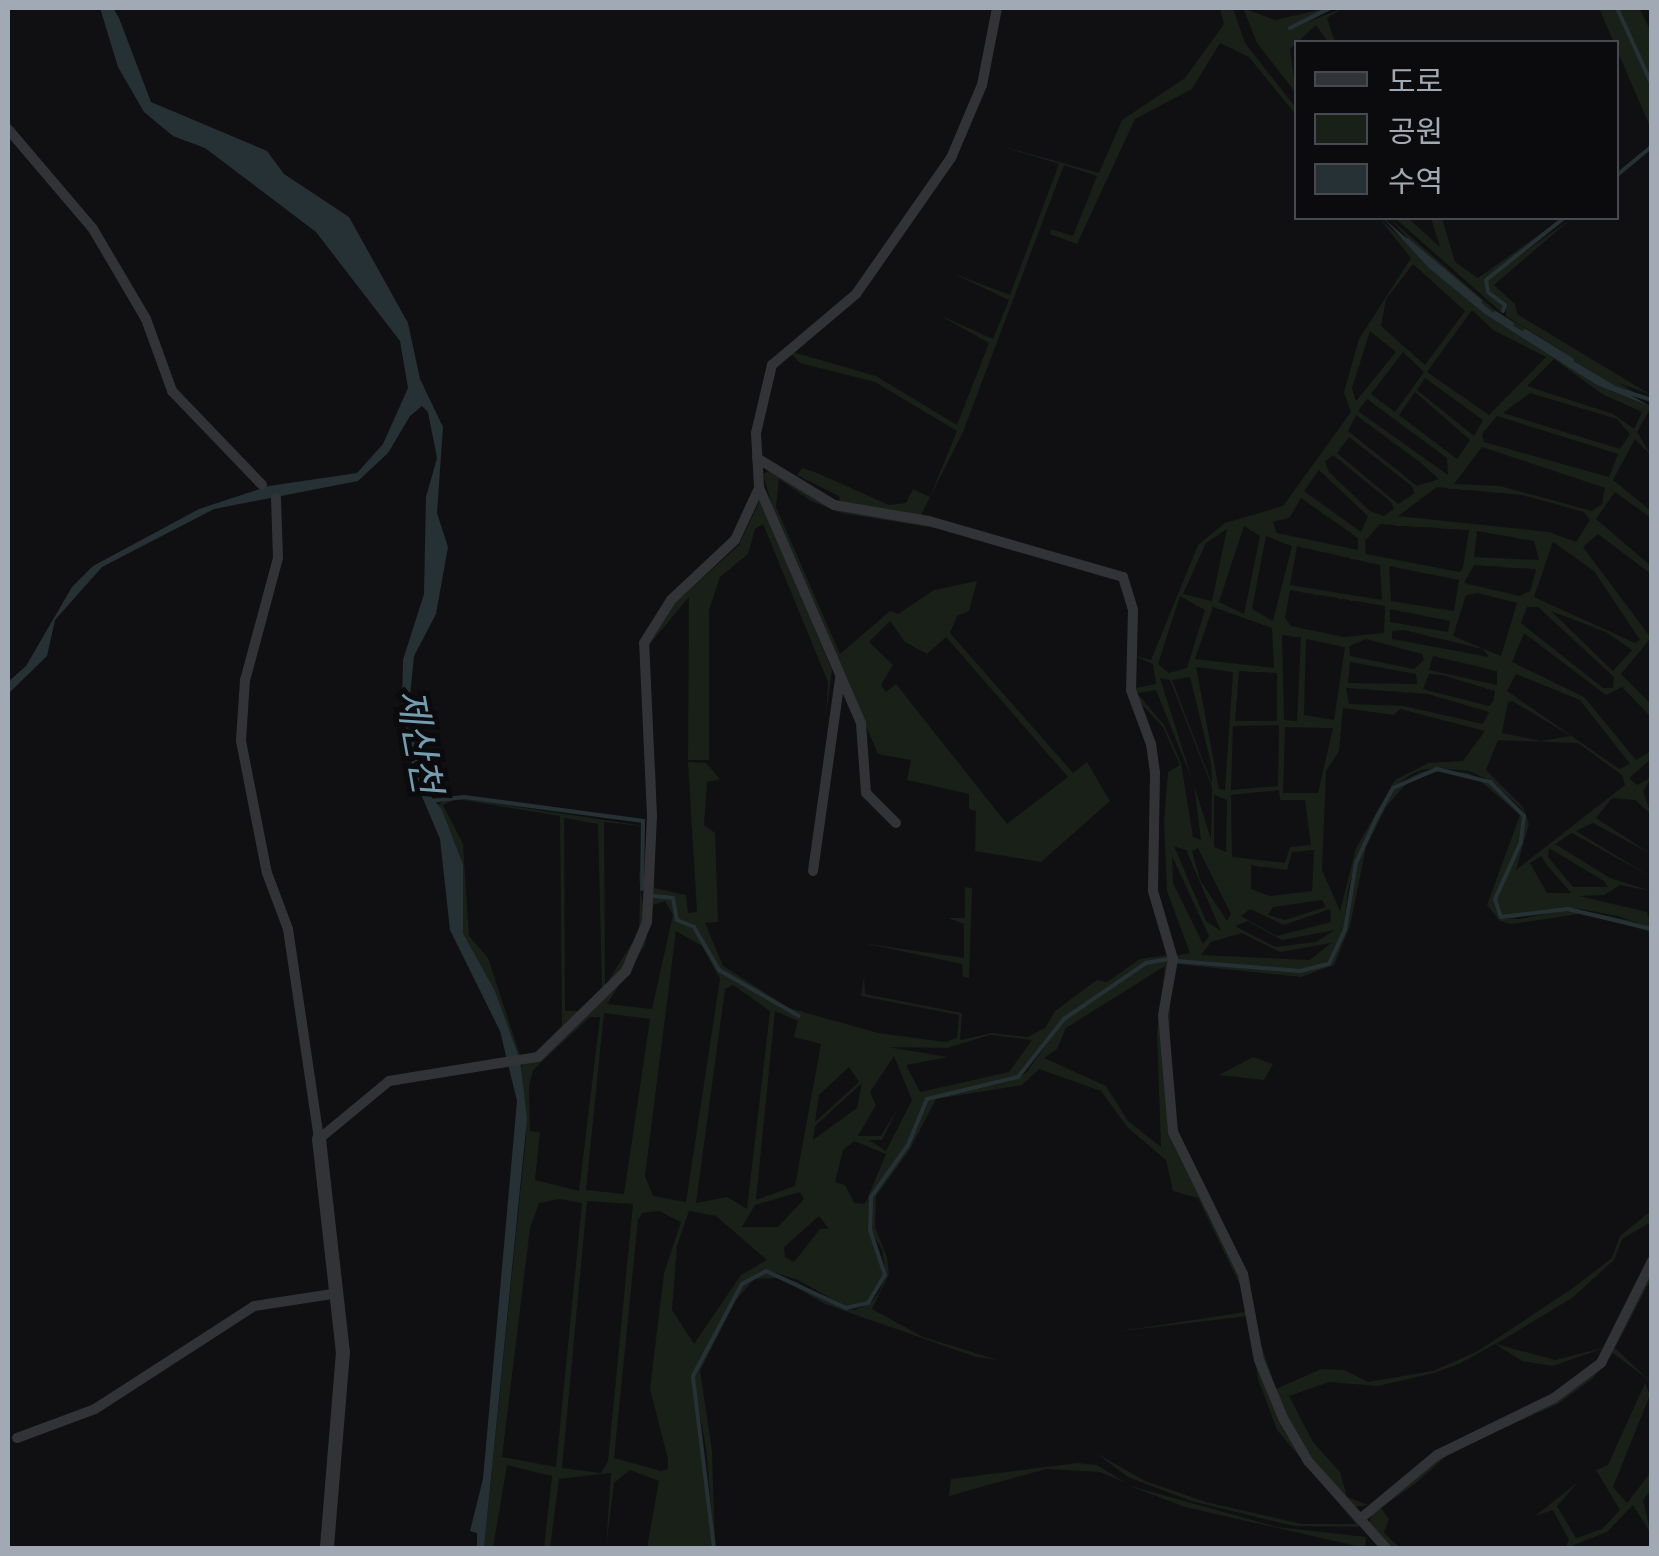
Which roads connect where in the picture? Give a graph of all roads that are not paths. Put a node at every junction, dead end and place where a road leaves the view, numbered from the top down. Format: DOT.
graph roads {
  1 [pos="997,8"];
  2 [pos="8,129"];
  3 [pos="757,458"];
  4 [pos="262,484"];
  5 [pos="759,487"];
  6 [pos="276,498"];
  7 [pos="840,678"];
  8 [pos="896,822"];
  9 [pos="812,871"];
  10 [pos="319,1139"];
  11 [pos="1652,1262"];
  12 [pos="332,1294"];
  13 [pos="17,1438"];
  14 [pos="1360,1519"];
  15 [pos="327,1548"];
  16 [pos="1386,1548"];
  1 -- 3 [label="street"];
  2 -- 4 [label="street"];
  3 -- 5 [label="street"];
  3 -- 14 [label="street"];
  5 -- 7 [label="street"];
  5 -- 10 [label="street"];
  6 -- 10 [label="street"];
  7 -- 8 [label="street"];
  7 -- 9 [label="street"];
  10 -- 12 [label="street"];
  11 -- 14 [label="street"];
  12 -- 13 [label="street"];
  12 -- 15 [label="street"];
  14 -- 16 [label="street"];
}
